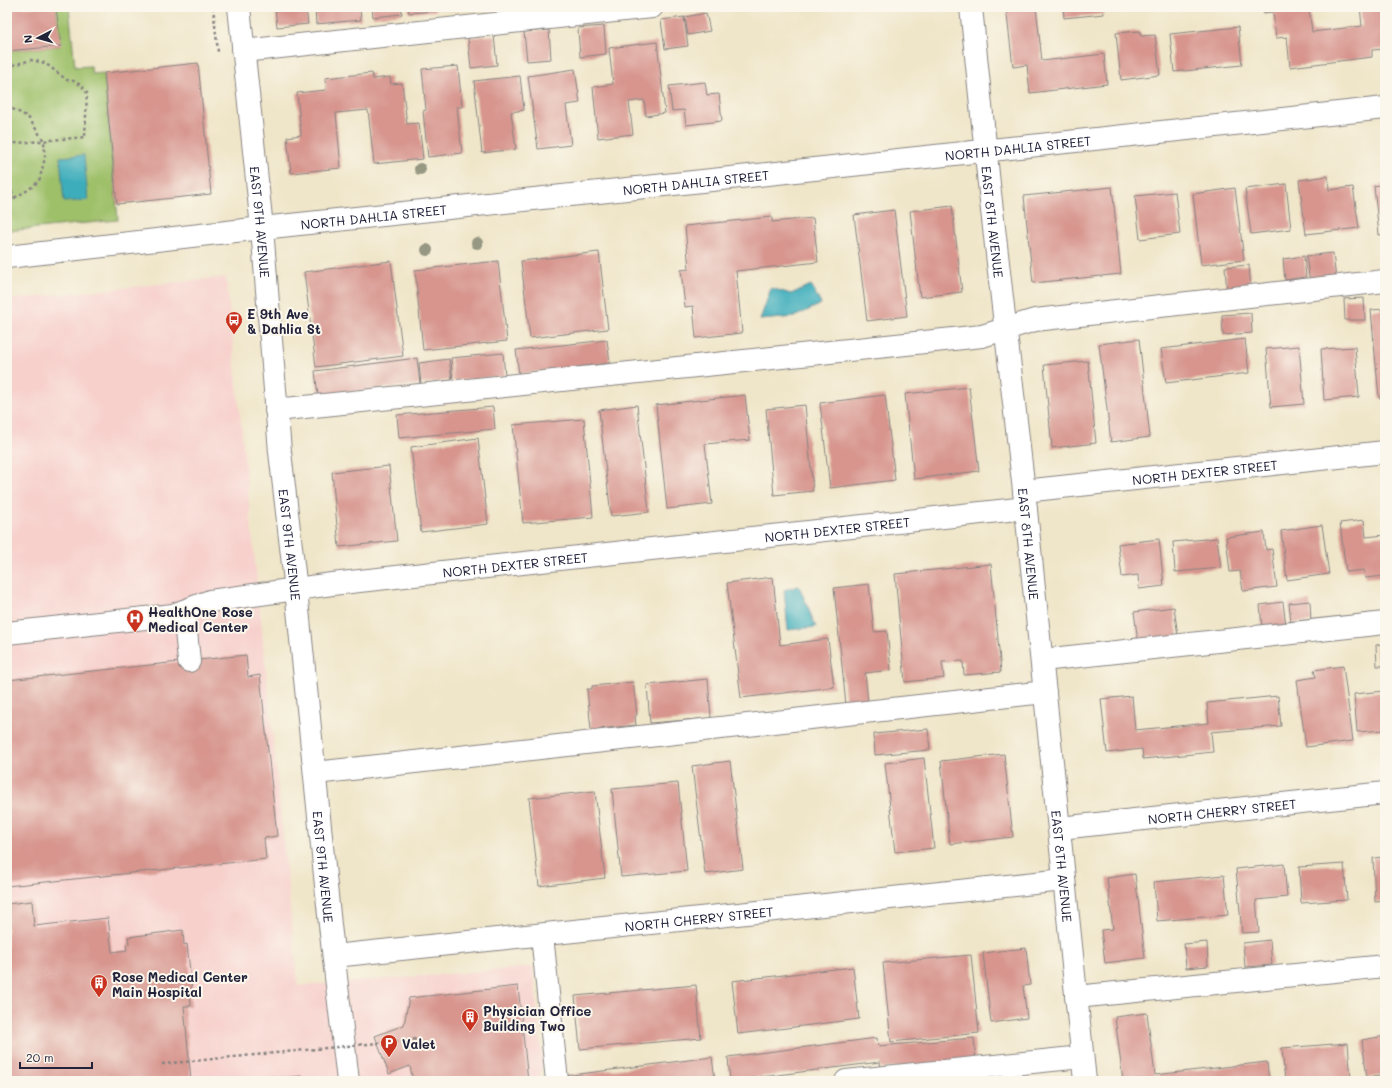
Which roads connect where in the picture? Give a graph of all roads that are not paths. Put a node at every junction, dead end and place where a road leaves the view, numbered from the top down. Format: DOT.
graph roads {
  1 [pos="239,7"];
  2 [pos="652,7"];
  3 [pos="971,7"];
  4 [pos="244,51"];
  5 [pos="1385,108"];
  6 [pos="986,151"];
  7 [pos="262,228"];
  8 [pos="7,258"];
  9 [pos="1385,281"];
  10 [pos="1006,328"];
  11 [pos="276,410"];
  12 [pos="1385,452"];
  13 [pos="1025,500"];
  14 [pos="296,590"];
  15 [pos="184,611"];
  16 [pos="1385,623"];
  17 [pos="7,633"];
  18 [pos="1042,660"];
  19 [pos="189,661"];
  20 [pos="1046,692"];
  21 [pos="315,774"];
  22 [pos="1385,793"];
  23 [pos="1060,828"];
  24 [pos="1064,880"];
  25 [pos="542,935"];
  26 [pos="334,956"];
  27 [pos="1385,966"];
  28 [pos="1076,997"];
  29 [pos="1082,1057"];
  30 [pos="348,1081"];
  31 [pos="557,1081"];
  32 [pos="846,1081"];
  33 [pos="1085,1081"];
  1 -- 4 [label="street, EAST 9TH AVENUE"];
  2 -- 4 [label="street"];
  3 -- 6 [label="street, EAST 8TH AVENUE"];
  4 -- 7 [label="street, EAST 9TH AVENUE"];
  5 -- 6 [label="street, NORTH DAHLIA STREET"];
  6 -- 7 [label="street, NORTH DAHLIA STREET"];
  6 -- 10 [label="street, EAST 8TH AVENUE"];
  7 -- 8 [label="street, NORTH DAHLIA STREET"];
  7 -- 11 [label="street, EAST 9TH AVENUE"];
  9 -- 10 [label="street"];
  10 -- 11 [label="street"];
  10 -- 13 [label="street, EAST 8TH AVENUE"];
  11 -- 14 [label="street, EAST 9TH AVENUE"];
  12 -- 13 [label="street, NORTH DEXTER STREET"];
  13 -- 14 [label="street, NORTH DEXTER STREET"];
  13 -- 18 [label="street, EAST 8TH AVENUE"];
  14 -- 15 [label="street, NORTH DEXTER STREET"];
  14 -- 21 [label="street, EAST 9TH AVENUE"];
  15 -- 17 [label="street, NORTH DEXTER STREET"];
  15 -- 19 [label="street"];
  16 -- 18 [label="street"];
  18 -- 20 [label="street, EAST 8TH AVENUE"];
  20 -- 21 [label="street"];
  20 -- 23 [label="street, EAST 8TH AVENUE"];
  21 -- 26 [label="street, EAST 9TH AVENUE"];
  22 -- 23 [label="street, NORTH CHERRY STREET"];
  23 -- 24 [label="street, EAST 8TH AVENUE"];
  24 -- 25 [label="street, NORTH CHERRY STREET"];
  24 -- 28 [label="street, EAST 8TH AVENUE"];
  25 -- 26 [label="street, NORTH CHERRY STREET"];
  25 -- 31 [label="street"];
  26 -- 30 [label="street, EAST 9TH AVENUE"];
  27 -- 28 [label="street"];
  28 -- 29 [label="street, EAST 8TH AVENUE"];
  29 -- 32 [label="street"];
  29 -- 33 [label="street, EAST 8TH AVENUE"];
}
